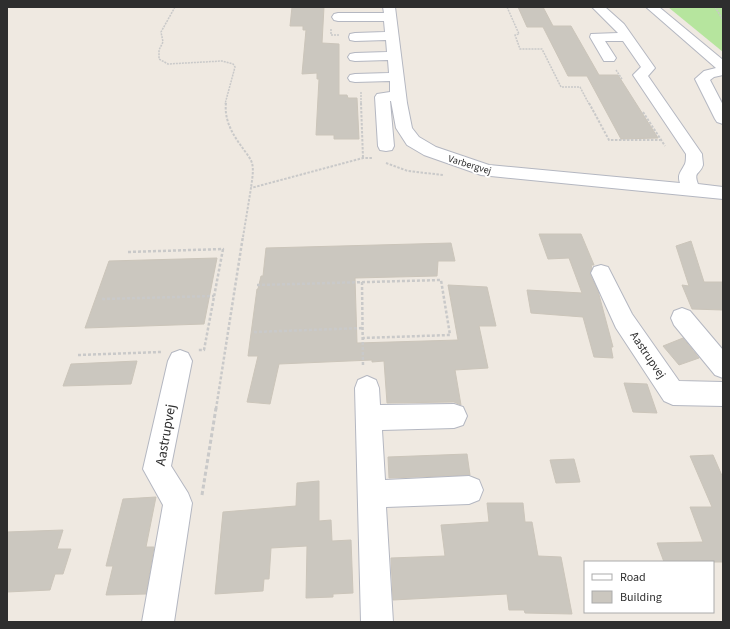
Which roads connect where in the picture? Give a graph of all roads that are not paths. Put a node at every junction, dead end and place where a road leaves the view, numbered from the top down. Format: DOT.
graph roads {
  1 [pos="598,7"];
  2 [pos="652,7"];
  3 [pos="390,12"];
  4 [pos="338,17"];
  5 [pos="393,36"];
  6 [pos="355,37"];
  7 [pos="627,37"];
  8 [pos="395,56"];
  9 [pos="355,57"];
  10 [pos="609,58"];
  11 [pos="723,67"];
  12 [pos="723,71"];
  13 [pos="355,78"];
  14 [pos="397,78"];
  15 [pos="399,96"];
  16 [pos="723,119"];
  17 [pos="386,146"];
  18 [pos="691,190"];
  19 [pos="723,193"];
  20 [pos="601,273"];
  21 [pos="682,318"];
  22 [pos="180,354"];
  23 [pos="723,367"];
  24 [pos="367,388"];
  25 [pos="723,394"];
  26 [pos="454,416"];
  27 [pos="368,418"];
  28 [pos="469,490"];
  29 [pos="372,494"];
  30 [pos="158,622"];
  31 [pos="377,622"];
  1 -- 7 [label="street"];
  2 -- 11 [label="street"];
  3 -- 4 [label="street"];
  3 -- 5 [label="street, Varbergvej"];
  5 -- 6 [label="street"];
  5 -- 8 [label="street, Varbergvej"];
  7 -- 10 [label="street"];
  7 -- 18 [label="street"];
  8 -- 9 [label="street"];
  8 -- 14 [label="street, Varbergvej"];
  12 -- 16 [label="street"];
  13 -- 14 [label="street"];
  14 -- 15 [label="street, Varbergvej"];
  15 -- 17 [label="street"];
  15 -- 18 [label="street, Varbergvej"];
  18 -- 19 [label="street, Varbergvej"];
  20 -- 25 [label="street, Aastrupvej"];
  21 -- 23 [label="street"];
  22 -- 30 [label="street, Aastrupvej"];
  24 -- 27 [label="street"];
  26 -- 27 [label="street"];
  27 -- 29 [label="street"];
  28 -- 29 [label="street"];
  29 -- 31 [label="street"];
}
